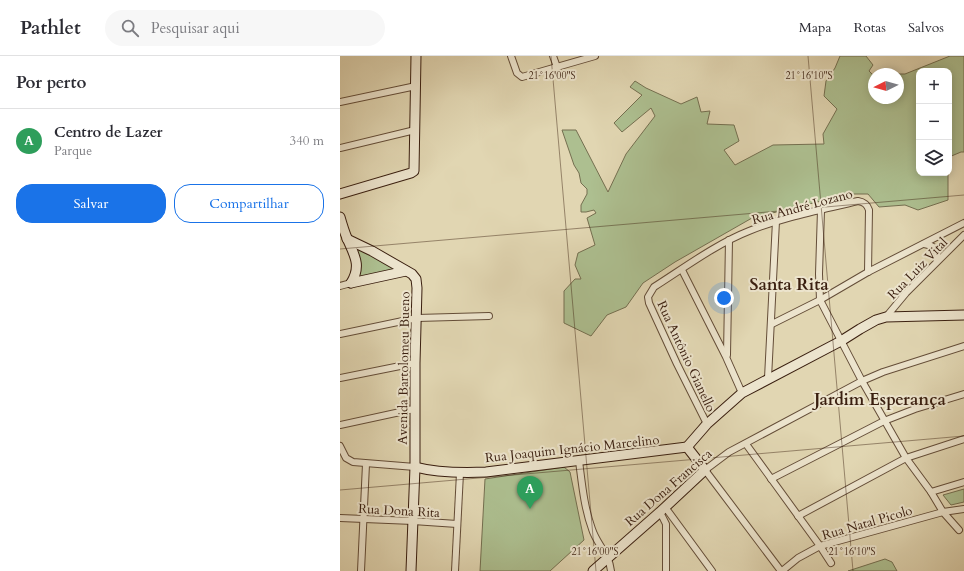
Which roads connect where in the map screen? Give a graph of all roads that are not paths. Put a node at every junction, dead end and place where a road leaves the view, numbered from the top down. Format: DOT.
graph roads {
  1 [pos="416,56"];
  2 [pos="511,56"];
  3 [pos="553,56"];
  4 [pos="592,56"];
  5 [pos="557,67"];
  6 [pos="416,86"];
  7 [pos="340,102"];
  8 [pos="415,130"];
  9 [pos="340,148"];
  10 [pos="340,194"];
  11 [pos="821,210"];
  12 [pos="340,217"];
  13 [pos="776,222"];
  14 [pos="964,223"];
  15 [pos="964,235"];
  16 [pos="344,240"];
  17 [pos="729,240"];
  18 [pos="924,244"];
  19 [pos="937,260"];
  20 [pos="682,270"];
  21 [pos="406,271"];
  22 [pos="868,272"];
  23 [pos="351,283"];
  24 [pos="340,286"];
  25 [pos="648,297"];
  26 [pos="820,300"];
  27 [pos="489,316"];
  28 [pos="964,316"];
  29 [pos="886,317"];
  30 [pos="417,318"];
  31 [pos="772,324"];
  32 [pos="340,334"];
  33 [pos="841,341"];
  34 [pos="964,346"];
  35 [pos="726,357"];
  36 [pos="415,363"];
  37 [pos="340,378"];
  38 [pos="768,378"];
  39 [pos="862,381"];
  40 [pos="742,393"];
  41 [pos="964,394"];
  42 [pos="414,409"];
  43 [pos="884,421"];
  44 [pos="707,424"];
  45 [pos="340,425"];
  46 [pos="964,439"];
  47 [pos="746,444"];
  48 [pos="340,446"];
  49 [pos="687,447"];
  50 [pos="906,458"];
  51 [pos="579,461"];
  52 [pos="366,464"];
  53 [pos="415,467"];
  54 [pos="705,470"];
  55 [pos="460,473"];
  56 [pos="771,479"];
  57 [pos="964,482"];
  58 [pos="931,492"];
  59 [pos="964,509"];
  60 [pos="663,510"];
  61 [pos="943,512"];
  62 [pos="798,516"];
  63 [pos="340,518"];
  64 [pos="363,519"];
  65 [pos="413,521"];
  66 [pos="457,524"];
  67 [pos="959,530"];
  68 [pos="820,546"];
  69 [pos="608,557"];
  70 [pos="831,564"];
  71 [pos="361,571"];
  72 [pos="411,571"];
  73 [pos="455,571"];
  74 [pos="593,571"];
  75 [pos="611,571"];
  76 [pos="666,571"];
  77 [pos="712,571"];
  78 [pos="781,571"];
  1 -- 6 [label="street"];
  2 -- 5 [label="street"];
  3 -- 5 [label="street"];
  4 -- 5 [label="street"];
  6 -- 7 [label="street"];
  6 -- 8 [label="street"];
  8 -- 9 [label="street"];
  8 -- 10 [label="street"];
  11 -- 13 [label="street, Rua André Lozano"];
  11 -- 22 [label="street, Rua André Lozano"];
  11 -- 26 [label="street"];
  12 -- 16 [label="street"];
  13 -- 17 [label="street, Rua André Lozano"];
  13 -- 31 [label="street"];
  14 -- 18 [label="street"];
  15 -- 19 [label="street, Rua Luiz Vital"];
  16 -- 21 [label="street, Avenida Bartolomeu Bueno"];
  16 -- 23 [label="street"];
  17 -- 20 [label="street, Rua André Lozano"];
  17 -- 35 [label="street"];
  18 -- 19 [label="street"];
  18 -- 22 [label="street"];
  19 -- 29 [label="street, Rua Luiz Vital"];
  20 -- 25 [label="street, Rua André Lozano"];
  20 -- 35 [label="street"];
  21 -- 23 [label="street"];
  21 -- 30 [label="street, Avenida Bartolomeu Bueno"];
  22 -- 26 [label="street"];
  23 -- 24 [label="street"];
  25 -- 44 [label="street, Rua Antônio Gianello"];
  26 -- 31 [label="street"];
  26 -- 33 [label="street"];
  27 -- 30 [label="street"];
  28 -- 29 [label="street"];
  29 -- 33 [label="street"];
  30 -- 32 [label="street"];
  30 -- 36 [label="street, Avenida Bartolomeu Bueno"];
  31 -- 38 [label="street"];
  33 -- 38 [label="street"];
  33 -- 39 [label="street"];
  34 -- 39 [label="street, Rua Dona Francisca"];
  35 -- 40 [label="street"];
  36 -- 37 [label="street"];
  36 -- 42 [label="street, Avenida Bartolomeu Bueno"];
  38 -- 40 [label="street"];
  39 -- 43 [label="street"];
  39 -- 47 [label="street, Rua Dona Francisca"];
  40 -- 44 [label="street"];
  41 -- 43 [label="street"];
  42 -- 45 [label="street"];
  42 -- 53 [label="street, Avenida Bartolomeu Bueno"];
  43 -- 50 [label="street"];
  43 -- 56 [label="street"];
  44 -- 49 [label="street"];
  46 -- 50 [label="street"];
  47 -- 54 [label="street, Rua Dona Francisca"];
  47 -- 56 [label="street"];
  48 -- 52 [label="street"];
  49 -- 51 [label="street, Rua Joaquim Ignácio Marcelino"];
  49 -- 54 [label="street"];
  50 -- 58 [label="street"];
  50 -- 62 [label="street"];
  51 -- 55 [label="street, Rua Joaquim Ignácio Marcelino"];
  51 -- 69 [label="street"];
  52 -- 53 [label="street"];
  52 -- 64 [label="street"];
  53 -- 55 [label="street, Rua Joaquim Ignácio Marcelino"];
  53 -- 65 [label="street, Avenida Bartolomeu Bueno"];
  54 -- 60 [label="street, Rua Dona Francisca"];
  54 -- 78 [label="street"];
  55 -- 66 [label="street"];
  56 -- 62 [label="street"];
  57 -- 58 [label="street"];
  58 -- 61 [label="street"];
  59 -- 61 [label="street, Rua Natal Picolo"];
  60 -- 69 [label="street, Rua Dona Francisca"];
  60 -- 76 [label="street"];
  60 -- 77 [label="street"];
  61 -- 67 [label="street"];
  61 -- 68 [label="street, Rua Natal Picolo"];
  62 -- 68 [label="street"];
  63 -- 64 [label="street, Rua Dona Rita"];
  64 -- 65 [label="street, Rua Dona Rita"];
  64 -- 71 [label="street"];
  65 -- 66 [label="street, Rua Dona Rita"];
  65 -- 72 [label="street, Avenida Bartolomeu Bueno"];
  66 -- 73 [label="street"];
  68 -- 70 [label="street"];
  68 -- 78 [label="street, Rua Natal Picolo"];
  69 -- 74 [label="street, Rua Dona Francisca"];
  69 -- 75 [label="street"];
}
